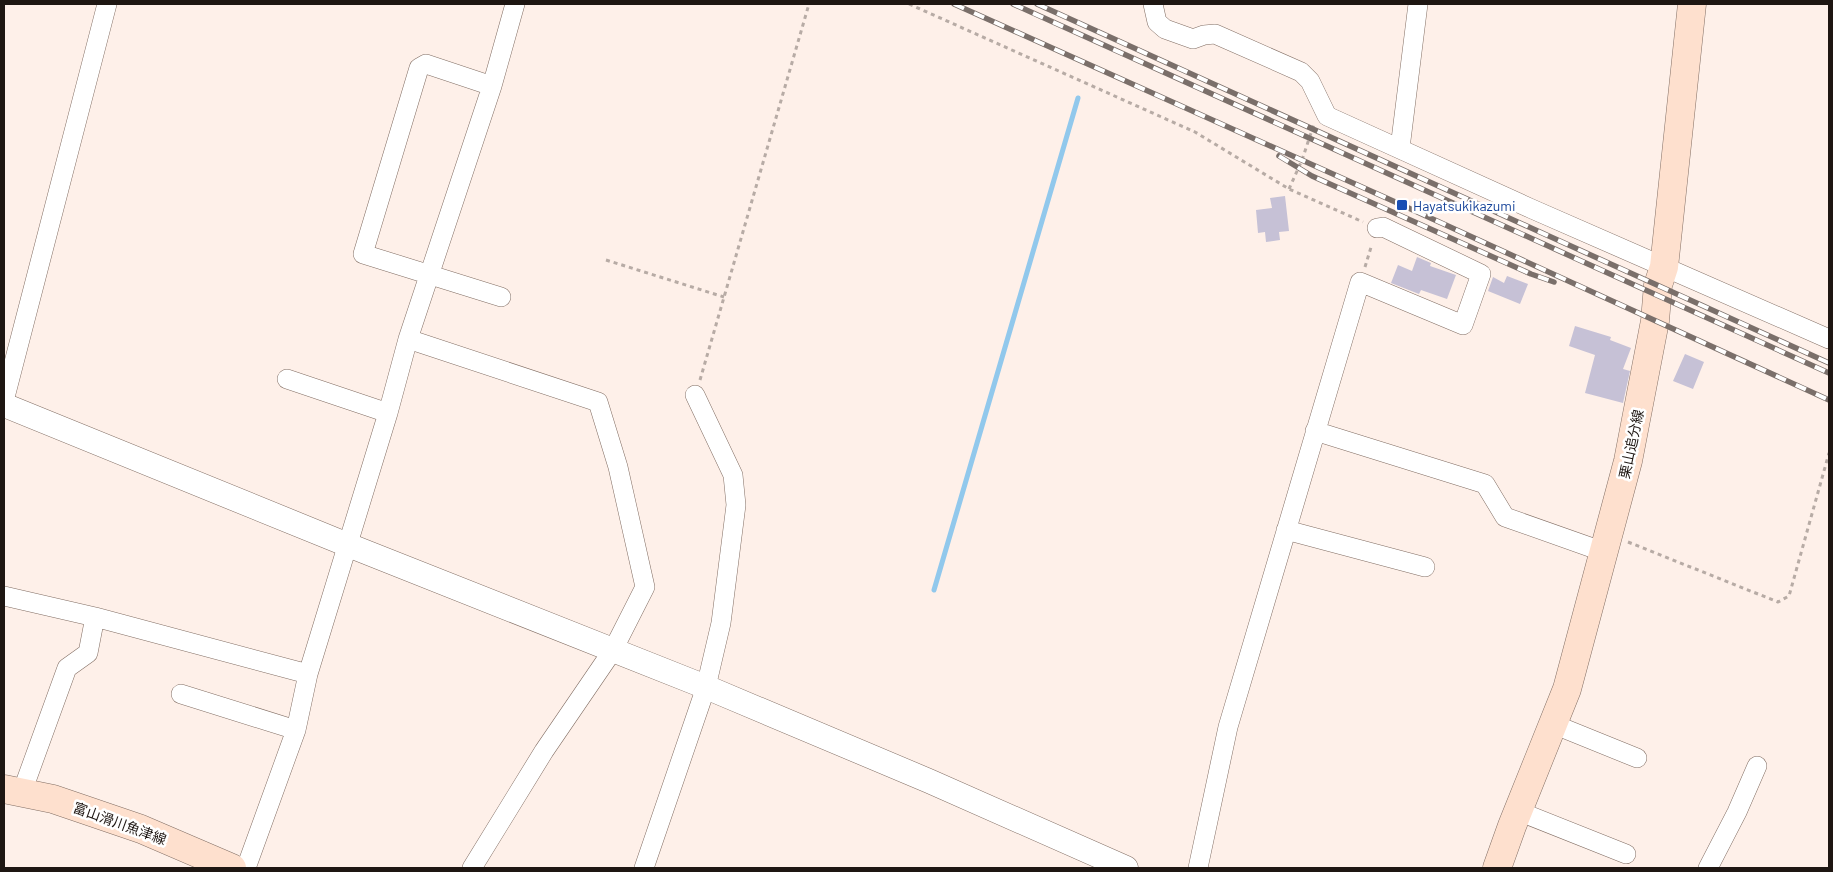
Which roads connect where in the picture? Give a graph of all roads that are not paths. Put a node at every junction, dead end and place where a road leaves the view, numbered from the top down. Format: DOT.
graph roads {
  1 [pos="107,4"];
  2 [pos="515,4"];
  3 [pos="1153,4"];
  4 [pos="1418,4"];
  5 [pos="1692,4"];
  6 [pos="492,86"];
  7 [pos="1400,148"];
  8 [pos="1377,228"];
  9 [pos="1664,267"];
  10 [pos="429,276"];
  11 [pos="501,297"];
  12 [pos="408,339"];
  13 [pos="1829,339"];
  14 [pos="287,379"];
  15 [pos="695,395"];
  16 [pos="4,401"];
  17 [pos="4,405"];
  18 [pos="388,413"];
  19 [pos="1316,431"];
  20 [pos="1286,530"];
  21 [pos="1607,543"];
  22 [pos="348,545"];
  23 [pos="1425,567"];
  24 [pos="4,596"];
  25 [pos="95,618"];
  26 [pos="613,650"];
  27 [pos="308,674"];
  28 [pos="706,686"];
  29 [pos="181,694"];
  30 [pos="1553,724"];
  31 [pos="296,730"];
  32 [pos="1637,758"];
  33 [pos="1757,766"];
  34 [pos="13,790"];
  35 [pos="1518,811"];
  36 [pos="1626,854"];
  37 [pos="232,868"];
  38 [pos="246,868"];
  39 [pos="472,868"];
  40 [pos="644,868"];
  41 [pos="1126,868"];
  42 [pos="1198,868"];
  43 [pos="1497,868"];
  44 [pos="1708,868"];
  1 -- 16 [label="street"];
  2 -- 6 [label="street"];
  3 -- 7 [label="street"];
  4 -- 7 [label="street"];
  5 -- 9 [label="main road, 栗山追分線"];
  6 -- 10 [label="street"];
  6 -- 10 [label="street"];
  7 -- 9 [label="street"];
  8 -- 19 [label="street"];
  9 -- 13 [label="street"];
  9 -- 21 [label="main road, 栗山追分線"];
  10 -- 11 [label="street"];
  10 -- 12 [label="street"];
  12 -- 18 [label="street"];
  12 -- 26 [label="street"];
  14 -- 18 [label="street"];
  15 -- 28 [label="street"];
  17 -- 22 [label="street"];
  18 -- 22 [label="street"];
  19 -- 20 [label="street"];
  19 -- 21 [label="street"];
  20 -- 23 [label="street"];
  20 -- 42 [label="street"];
  21 -- 30 [label="main road, 栗山追分線"];
  22 -- 26 [label="street"];
  22 -- 27 [label="street"];
  24 -- 25 [label="street"];
  25 -- 27 [label="street"];
  25 -- 34 [label="street"];
  26 -- 28 [label="street"];
  26 -- 39 [label="street"];
  27 -- 31 [label="street"];
  28 -- 40 [label="street"];
  28 -- 41 [label="street"];
  29 -- 31 [label="street"];
  30 -- 32 [label="street"];
  30 -- 35 [label="main road, 栗山追分線"];
  31 -- 38 [label="street"];
  33 -- 44 [label="street"];
  34 -- 37 [label="main road, 富山滑川魚津線"];
  35 -- 36 [label="street"];
  35 -- 43 [label="main road, 栗山追分線"];
}
